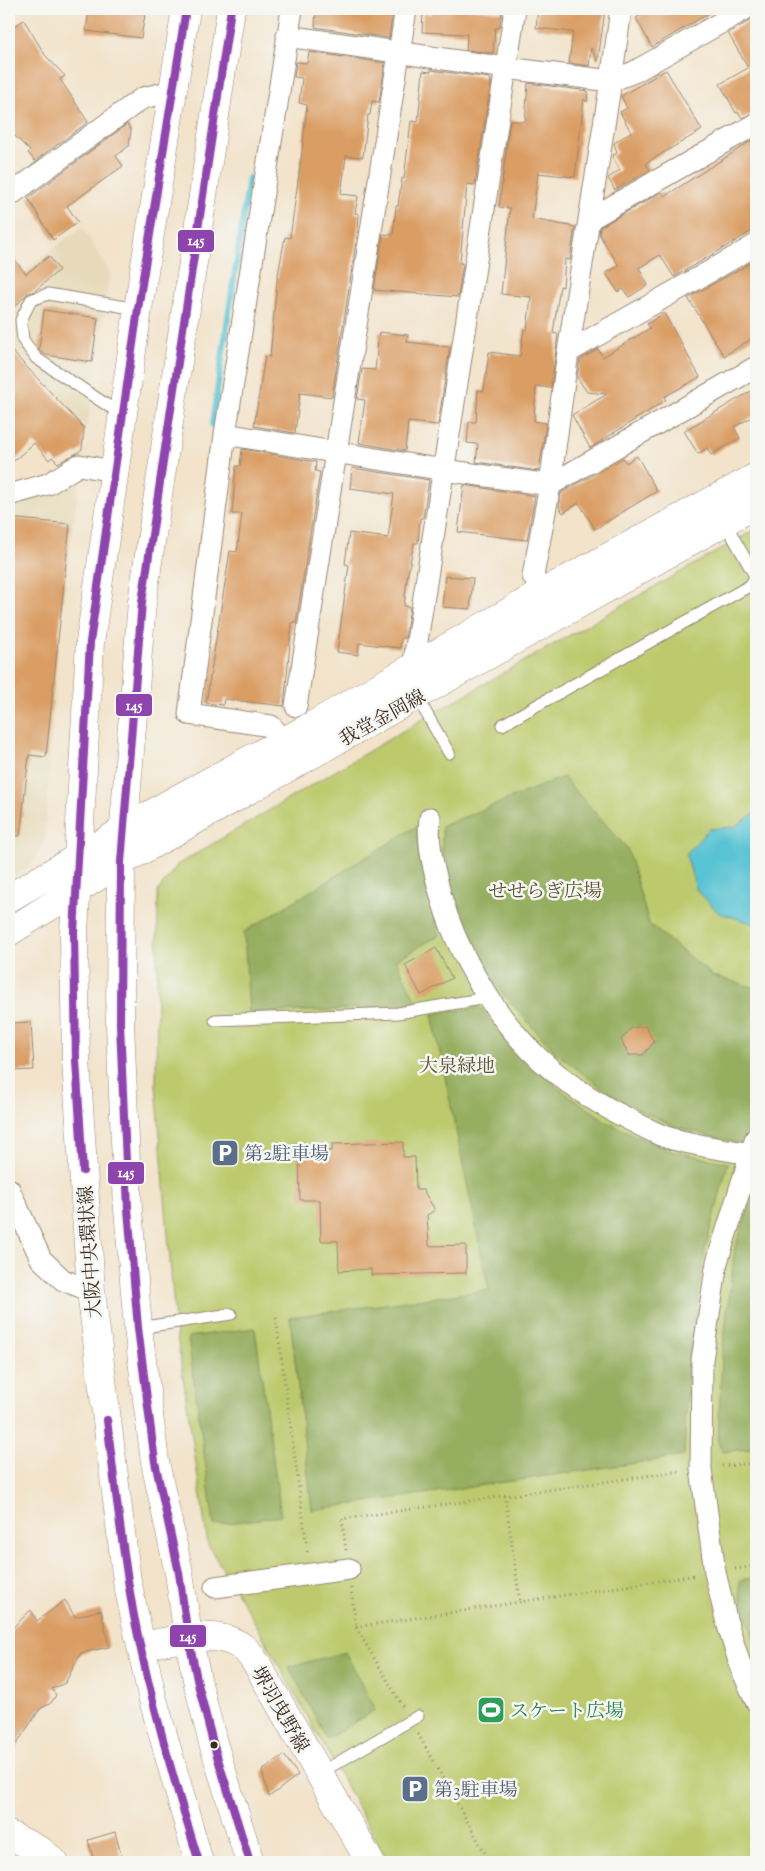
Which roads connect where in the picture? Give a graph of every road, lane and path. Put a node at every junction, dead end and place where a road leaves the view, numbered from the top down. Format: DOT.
graph roads {
  1 [pos="186,9"];
  2 [pos="231,9"];
  3 [pos="292,9"];
  4 [pos="406,9"];
  5 [pos="514,9"];
  6 [pos="621,9"];
  7 [pos="745,9"];
  8 [pos="288,36"];
  9 [pos="400,52"];
  10 [pos="506,68"];
  11 [pos="611,81"];
  12 [pos="173,91"];
  13 [pos="756,124"];
  14 [pos="9,196"];
  15 [pos="590,218"];
  16 [pos="756,245"];
  17 [pos="138,309"];
  18 [pos="568,352"];
  19 [pos="756,367"];
  20 [pos="122,415"];
  21 [pos="225,434"];
  22 [pos="337,452"];
  23 [pos="444,470"];
  24 [pos="114,471"];
  25 [pos="756,477"];
  26 [pos="550,485"];
  27 [pos="9,495"];
  28 [pos="756,504"];
  29 [pos="724,522"];
  30 [pos="542,594"];
  31 [pos="556,618"];
  32 [pos="413,667"];
  33 [pos="418,697"];
  34 [pos="296,706"];
  35 [pos="502,725"];
  36 [pos="284,741"];
  37 [pos="449,753"];
  38 [pos="430,818"];
  39 [pos="124,830"];
  40 [pos="78,858"];
  41 [pos="122,862"];
  42 [pos="75,892"];
  43 [pos="9,898"];
  44 [pos="9,932"];
  45 [pos="487,995"];
  46 [pos="214,1020"];
  47 [pos="754,1149"];
  48 [pos="9,1190"];
  49 [pos="91,1291"];
  50 [pos="231,1314"];
  51 [pos="276,1318"];
  52 [pos="138,1328"];
  53 [pos="756,1463"];
  54 [pos="701,1469"];
  55 [pos="504,1495"];
  56 [pos="342,1519"];
  57 [pos="349,1569"];
  58 [pos="716,1572"];
  59 [pos="310,1574"];
  60 [pos="215,1587"];
  61 [pos="520,1602"];
  62 [pos="188,1636"];
  63 [pos="141,1648"];
  64 [pos="756,1701"];
  65 [pos="414,1718"];
  66 [pos="318,1774"];
  67 [pos="9,1835"];
  68 [pos="54,1862"];
  69 [pos="199,1862"];
  70 [pos="250,1862"];
  71 [pos="370,1862"];
  72 [pos="490,1862"];
  1 -- 12 [label="main road, 大阪中央環状線"];
  2 -- 39 [label="main road"];
  3 -- 8 [label="street"];
  4 -- 9 [label="street"];
  5 -- 10 [label="street"];
  6 -- 11 [label="street"];
  7 -- 11 [label="street"];
  8 -- 9 [label="street"];
  8 -- 21 [label="street"];
  9 -- 10 [label="street"];
  9 -- 22 [label="street"];
  10 -- 11 [label="street"];
  10 -- 23 [label="street"];
  11 -- 15 [label="street"];
  12 -- 14 [label="street"];
  12 -- 17 [label="main road, 大阪中央環状線"];
  13 -- 15 [label="street"];
  15 -- 18 [label="street"];
  16 -- 18 [label="street"];
  17 -- 20 [label="main road, 大阪中央環状線"];
  17 -- 20 [label="lane"];
  18 -- 26 [label="street"];
  19 -- 26 [label="street"];
  20 -- 24 [label="main road, 大阪中央環状線"];
  21 -- 22 [label="street"];
  21 -- 36 [label="street"];
  22 -- 23 [label="street"];
  22 -- 34 [label="street"];
  23 -- 26 [label="street"];
  23 -- 32 [label="street"];
  24 -- 27 [label="street"];
  24 -- 40 [label="main road, 大阪中央環状線"];
  25 -- 30 [label="main road, 我堂金岡線"];
  26 -- 30 [label="street"];
  28 -- 29 [label="main road, 我堂金岡線"];
  29 -- 31 [label="main road, 我堂金岡線"];
  29 -- 35 [label="lane"];
  30 -- 31 [label="street"];
  30 -- 32 [label="main road, 我堂金岡線"];
  31 -- 33 [label="main road, 我堂金岡線"];
  32 -- 36 [label="main road, 我堂金岡線"];
  33 -- 37 [label="lane"];
  33 -- 41 [label="main road, 我堂金岡線"];
  36 -- 39 [label="main road, 我堂金岡線"];
  38 -- 45 [label="street"];
  39 -- 40 [label="main road, 我堂金岡線"];
  39 -- 41 [label="main road"];
  40 -- 42 [label="main road, 大阪中央環状線"];
  40 -- 43 [label="main road, 我堂金岡線"];
  41 -- 42 [label="main road, 我堂金岡線"];
  41 -- 52 [label="main road"];
  42 -- 44 [label="main road, 我堂金岡線"];
  42 -- 49 [label="main road, 大阪中央環状線"];
  45 -- 46 [label="lane"];
  45 -- 47 [label="street"];
  47 -- 54 [label="street"];
  48 -- 49 [label="street"];
  49 -- 63 [label="main road, 大阪中央環状線"];
  50 -- 52 [label="lane"];
  51 -- 59 [label="path"];
  52 -- 62 [label="main road"];
  53 -- 54 [label="path"];
  54 -- 55 [label="path"];
  54 -- 58 [label="street"];
  55 -- 56 [label="path"];
  55 -- 61 [label="path"];
  57 -- 59 [label="street"];
  58 -- 61 [label="path"];
  58 -- 64 [label="street"];
  59 -- 60 [label="street"];
  61 -- 65 [label="path"];
  62 -- 63 [label="main road, 堺羽曳野線"];
  62 -- 66 [label="main road, 堺羽曳野線"];
  62 -- 70 [label="main road"];
  63 -- 69 [label="main road, 大阪中央環状線"];
  65 -- 66 [label="lane"];
  65 -- 72 [label="path"];
  66 -- 71 [label="main road, 堺羽曳野線"];
  67 -- 68 [label="main road"];
}
